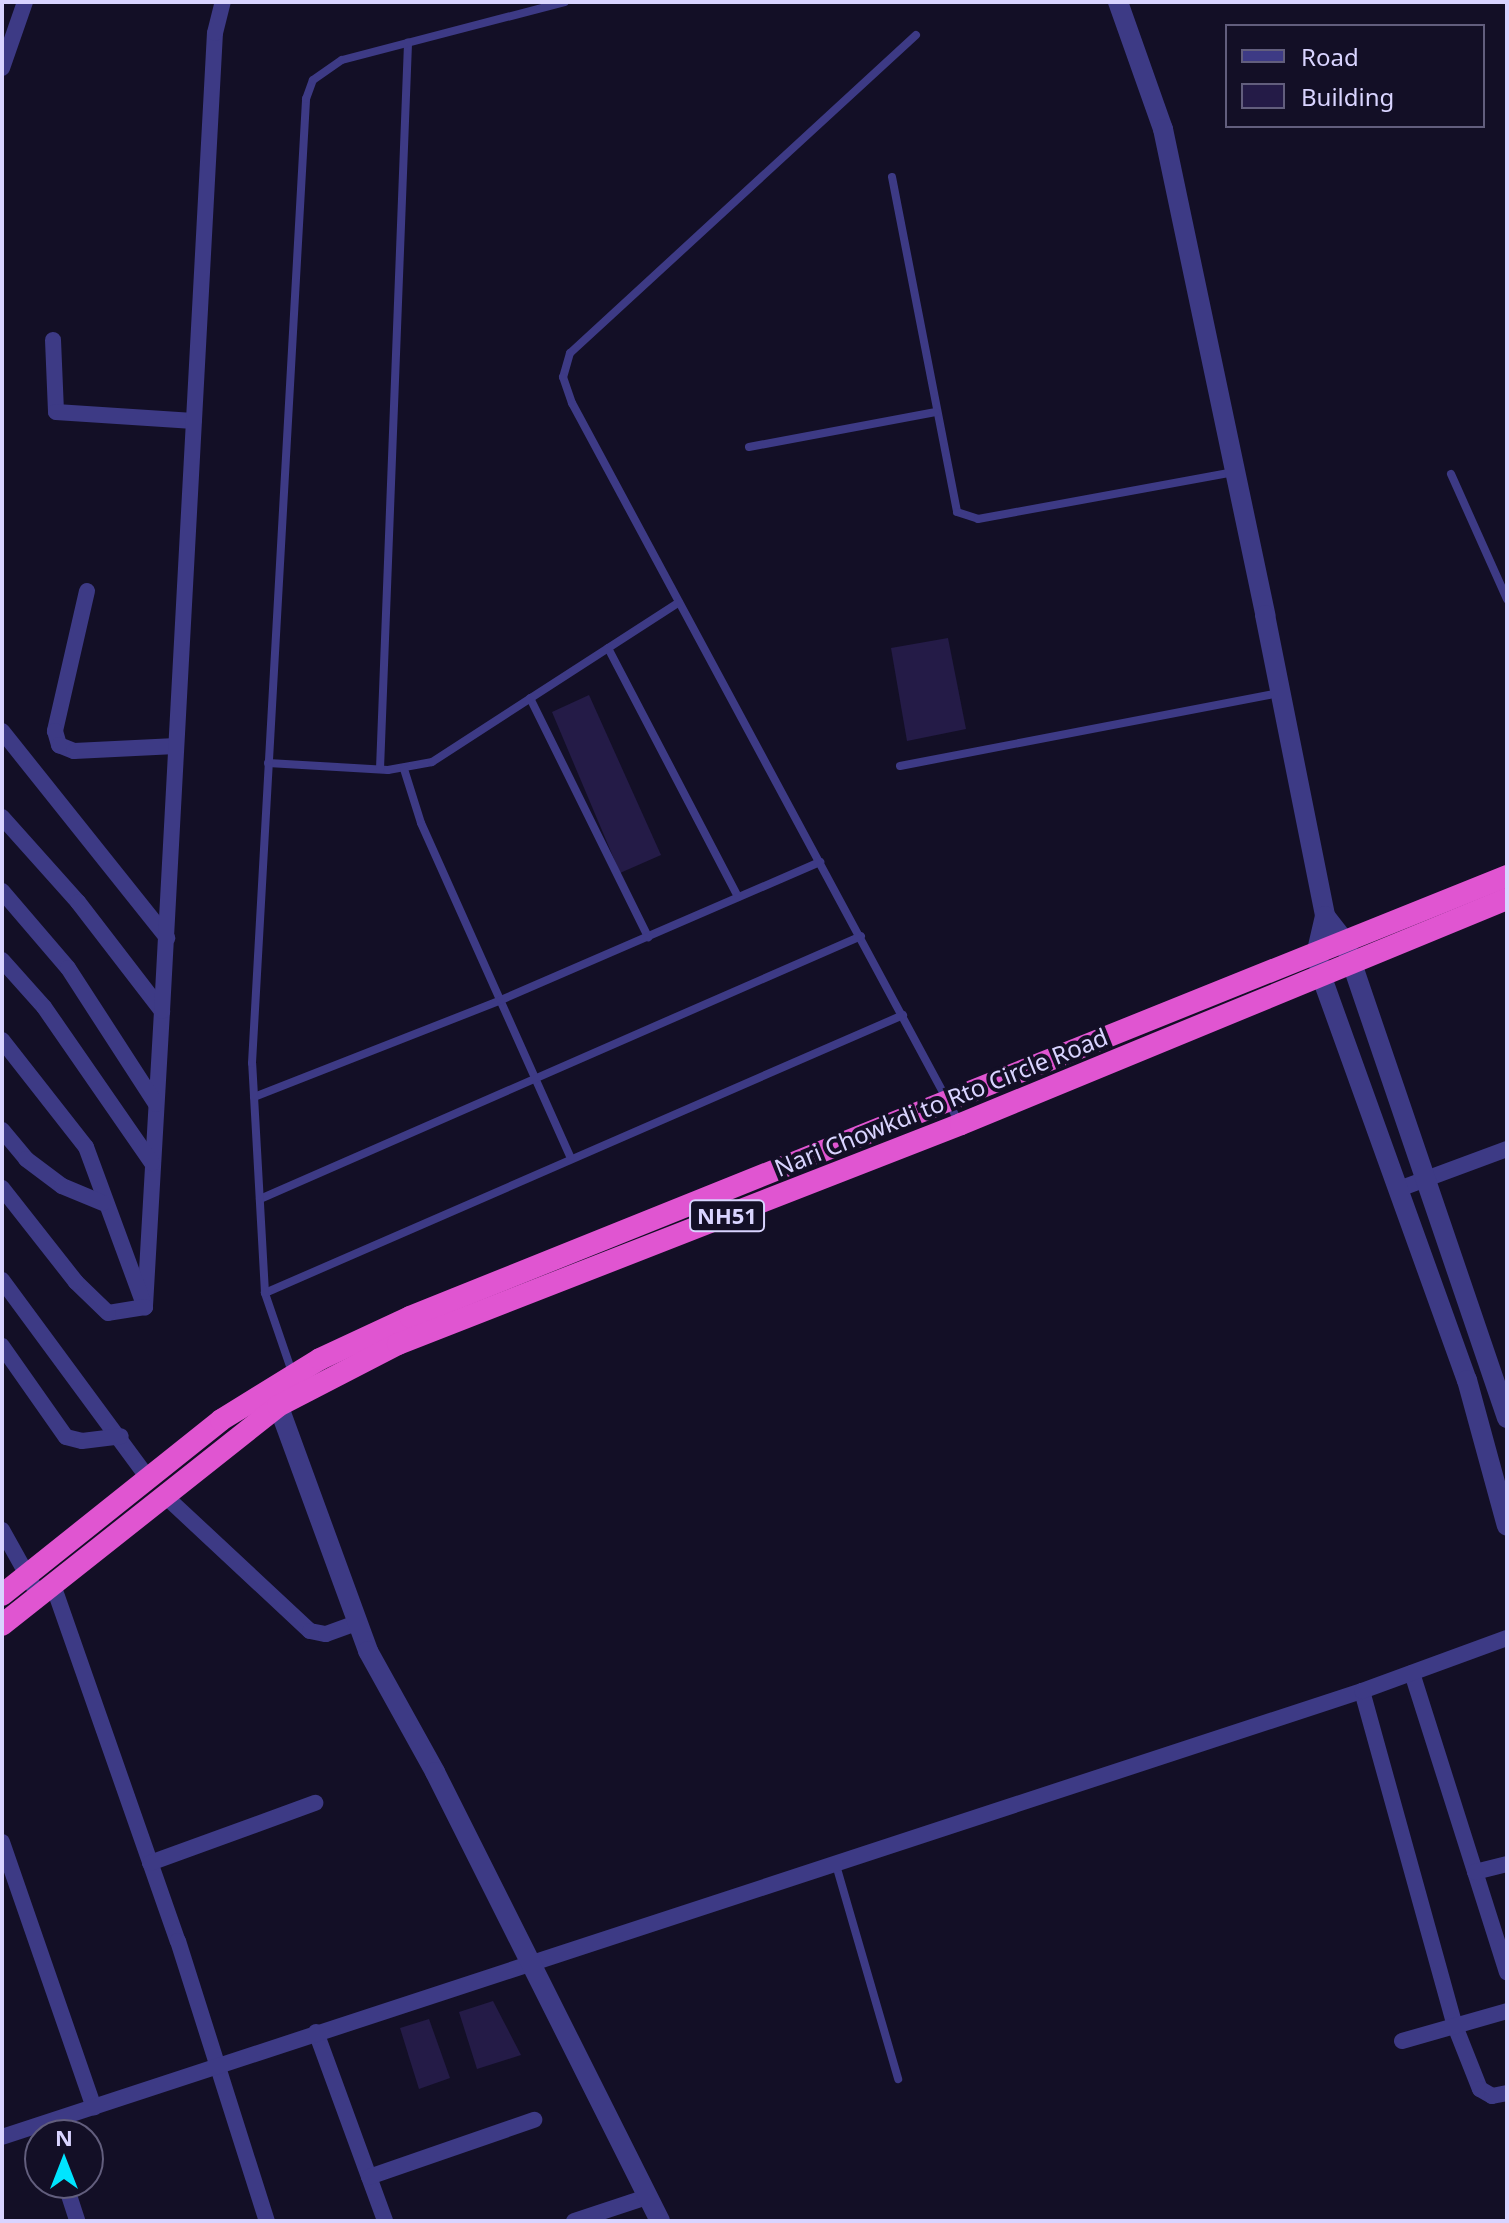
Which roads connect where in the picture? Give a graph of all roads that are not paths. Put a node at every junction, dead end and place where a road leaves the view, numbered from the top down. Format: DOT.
graph roads {
  1 [pos="25,2"];
  2 [pos="223,2"];
  3 [pos="565,2"];
  4 [pos="1118,2"];
  5 [pos="916,35"];
  6 [pos="408,43"];
  7 [pos="2,68"];
  8 [pos="892,177"];
  9 [pos="53,340"];
  10 [pos="936,412"];
  11 [pos="194,421"];
  12 [pos="749,447"];
  13 [pos="1235,471"];
  14 [pos="1451,474"];
  15 [pos="87,591"];
  16 [pos="1507,599"];
  17 [pos="679,602"];
  18 [pos="608,648"];
  19 [pos="1278,693"];
  20 [pos="530,698"];
  21 [pos="2,731"];
  22 [pos="176,746"];
  23 [pos="268,763"];
  24 [pos="900,766"];
  25 [pos="380,769"];
  26 [pos="404,769"];
  27 [pos="2,817"];
  28 [pos="820,862"];
  29 [pos="1507,876"];
  30 [pos="2,891"];
  31 [pos="738,897"];
  32 [pos="1507,899"];
  33 [pos="1325,916"];
  34 [pos="861,936"];
  35 [pos="648,937"];
  36 [pos="167,938"];
  37 [pos="1344,940"];
  38 [pos="1317,951"];
  39 [pos="2,960"];
  40 [pos="1351,963"];
  41 [pos="1321,975"];
  42 [pos="501,1000"];
  43 [pos="162,1011"];
  44 [pos="903,1015"];
  45 [pos="2,1040"];
  46 [pos="537,1082"];
  47 [pos="254,1097"];
  48 [pos="948,1098"];
  49 [pos="156,1104"];
  50 [pos="961,1124"];
  51 [pos="2,1130"];
  52 [pos="1507,1149"];
  53 [pos="571,1158"];
  54 [pos="152,1163"];
  55 [pos="1427,1177"];
  56 [pos="2,1188"];
  57 [pos="1399,1189"];
  58 [pos="260,1199"];
  59 [pos="103,1203"];
  60 [pos="2,1280"];
  61 [pos="265,1293"];
  62 [pos="145,1307"];
  63 [pos="2,1346"];
  64 [pos="297,1384"];
  65 [pos="275,1397"];
  66 [pos="1507,1418"];
  67 [pos="121,1436"];
  68 [pos="156,1486"];
  69 [pos="1507,1526"];
  70 [pos="2,1530"];
  71 [pos="27,1575"];
  72 [pos="47,1591"];
  73 [pos="2,1595"];
  74 [pos="357,1623"];
  75 [pos="2,1625"];
  76 [pos="1507,1638"];
  77 [pos="1412,1673"];
  78 [pos="1362,1691"];
  79 [pos="315,1803"];
  80 [pos="2,1842"];
  81 [pos="150,1863"];
  82 [pos="1507,1864"];
  83 [pos="836,1865"];
  84 [pos="1475,1872"];
  85 [pos="529,1963"];
  86 [pos="1507,1972"];
  87 [pos="1507,2011"];
  88 [pos="1455,2026"];
  89 [pos="316,2032"];
  90 [pos="1402,2041"];
  91 [pos="217,2065"];
  92 [pos="898,2079"];
  93 [pos="1507,2093"];
  94 [pos="94,2107"];
  95 [pos="69,2119"];
  96 [pos="534,2120"];
  97 [pos="24,2133"];
  98 [pos="2,2137"];
  99 [pos="369,2177"];
  100 [pos="647,2197"];
  101 [pos="70,2199"];
  102 [pos="77,2221"];
  103 [pos="267,2221"];
  104 [pos="385,2221"];
  105 [pos="574,2221"];
  106 [pos="660,2221"];
  1 -- 7 [label="street"];
  2 -- 11 [label="street"];
  3 -- 6 [label="lane"];
  4 -- 13 [label="street"];
  5 -- 17 [label="lane"];
  6 -- 23 [label="lane"];
  6 -- 25 [label="lane"];
  8 -- 10 [label="lane"];
  9 -- 11 [label="street"];
  10 -- 12 [label="lane"];
  10 -- 13 [label="lane"];
  11 -- 22 [label="street"];
  13 -- 19 [label="street"];
  14 -- 16 [label="lane"];
  15 -- 22 [label="street"];
  17 -- 18 [label="lane"];
  17 -- 28 [label="lane"];
  18 -- 20 [label="lane"];
  18 -- 31 [label="lane"];
  19 -- 24 [label="lane"];
  19 -- 33 [label="street"];
  20 -- 26 [label="lane"];
  20 -- 35 [label="lane"];
  21 -- 36 [label="street"];
  22 -- 36 [label="street"];
  23 -- 25 [label="lane"];
  23 -- 47 [label="lane"];
  25 -- 26 [label="lane"];
  26 -- 42 [label="lane"];
  27 -- 43 [label="street"];
  28 -- 31 [label="lane"];
  28 -- 34 [label="lane"];
  29 -- 37 [label="highway, NH51"];
  30 -- 49 [label="street"];
  31 -- 35 [label="lane"];
  32 -- 40 [label="highway, Nari Chowkdi to Rto Circle Road / NH51"];
  33 -- 37 [label="street"];
  33 -- 38 [label="street"];
  34 -- 44 [label="lane"];
  34 -- 46 [label="lane"];
  35 -- 42 [label="lane"];
  36 -- 43 [label="street"];
  37 -- 38 [label="highway, NH51"];
  37 -- 40 [label="street"];
  38 -- 41 [label="street"];
  38 -- 48 [label="highway, NH51"];
  39 -- 54 [label="street"];
  40 -- 41 [label="highway, Nari Chowkdi to Rto Circle Road / NH51"];
  40 -- 55 [label="street"];
  41 -- 50 [label="highway, Nari Chowkdi to Rto Circle Road / NH51"];
  41 -- 57 [label="street"];
  42 -- 46 [label="lane"];
  42 -- 47 [label="lane"];
  43 -- 49 [label="street"];
  44 -- 48 [label="lane"];
  44 -- 53 [label="lane"];
  45 -- 59 [label="street"];
  46 -- 53 [label="lane"];
  46 -- 58 [label="lane"];
  47 -- 58 [label="lane"];
  48 -- 50 [label="lane"];
  48 -- 64 [label="highway, NH51"];
  49 -- 54 [label="street"];
  50 -- 64 [label="highway, Nari Chowkdi to Rto Circle Road / NH51"];
  51 -- 59 [label="street"];
  52 -- 55 [label="street"];
  53 -- 61 [label="lane"];
  54 -- 62 [label="street"];
  55 -- 57 [label="street"];
  55 -- 66 [label="street"];
  56 -- 62 [label="street"];
  57 -- 69 [label="street"];
  58 -- 61 [label="lane"];
  59 -- 62 [label="street"];
  60 -- 67 [label="street"];
  61 -- 64 [label="lane"];
  63 -- 67 [label="street"];
  64 -- 65 [label="highway, Nari Chowkdi to Rto Circle Road / NH51"];
  65 -- 68 [label="highway, Nari Chowkdi to Rto Circle Road / NH51"];
  65 -- 74 [label="street"];
  67 -- 68 [label="street"];
  68 -- 71 [label="highway, NH51"];
  68 -- 72 [label="highway, Nari Chowkdi to Rto Circle Road / NH51"];
  68 -- 74 [label="street"];
  70 -- 71 [label="street"];
  71 -- 72 [label="street"];
  71 -- 73 [label="highway, NH51"];
  72 -- 75 [label="highway, Nari Chowkdi to Rto Circle Road / NH51"];
  72 -- 81 [label="street"];
  74 -- 85 [label="street"];
  76 -- 77 [label="street"];
  77 -- 78 [label="street"];
  77 -- 84 [label="street"];
  78 -- 83 [label="street"];
  78 -- 88 [label="street"];
  79 -- 81 [label="street"];
  80 -- 94 [label="street"];
  81 -- 91 [label="street"];
  82 -- 84 [label="street"];
  83 -- 85 [label="street"];
  83 -- 92 [label="lane"];
  84 -- 86 [label="street"];
  85 -- 89 [label="street"];
  85 -- 100 [label="street"];
  87 -- 88 [label="street"];
  88 -- 90 [label="street"];
  88 -- 93 [label="street"];
  89 -- 91 [label="street"];
  89 -- 99 [label="street"];
  91 -- 94 [label="street"];
  91 -- 103 [label="street"];
  94 -- 95 [label="street"];
  96 -- 99 [label="street"];
  97 -- 98 [label="street"];
  99 -- 104 [label="street"];
  100 -- 105 [label="street"];
  100 -- 106 [label="street"];
  101 -- 102 [label="street"];
}
